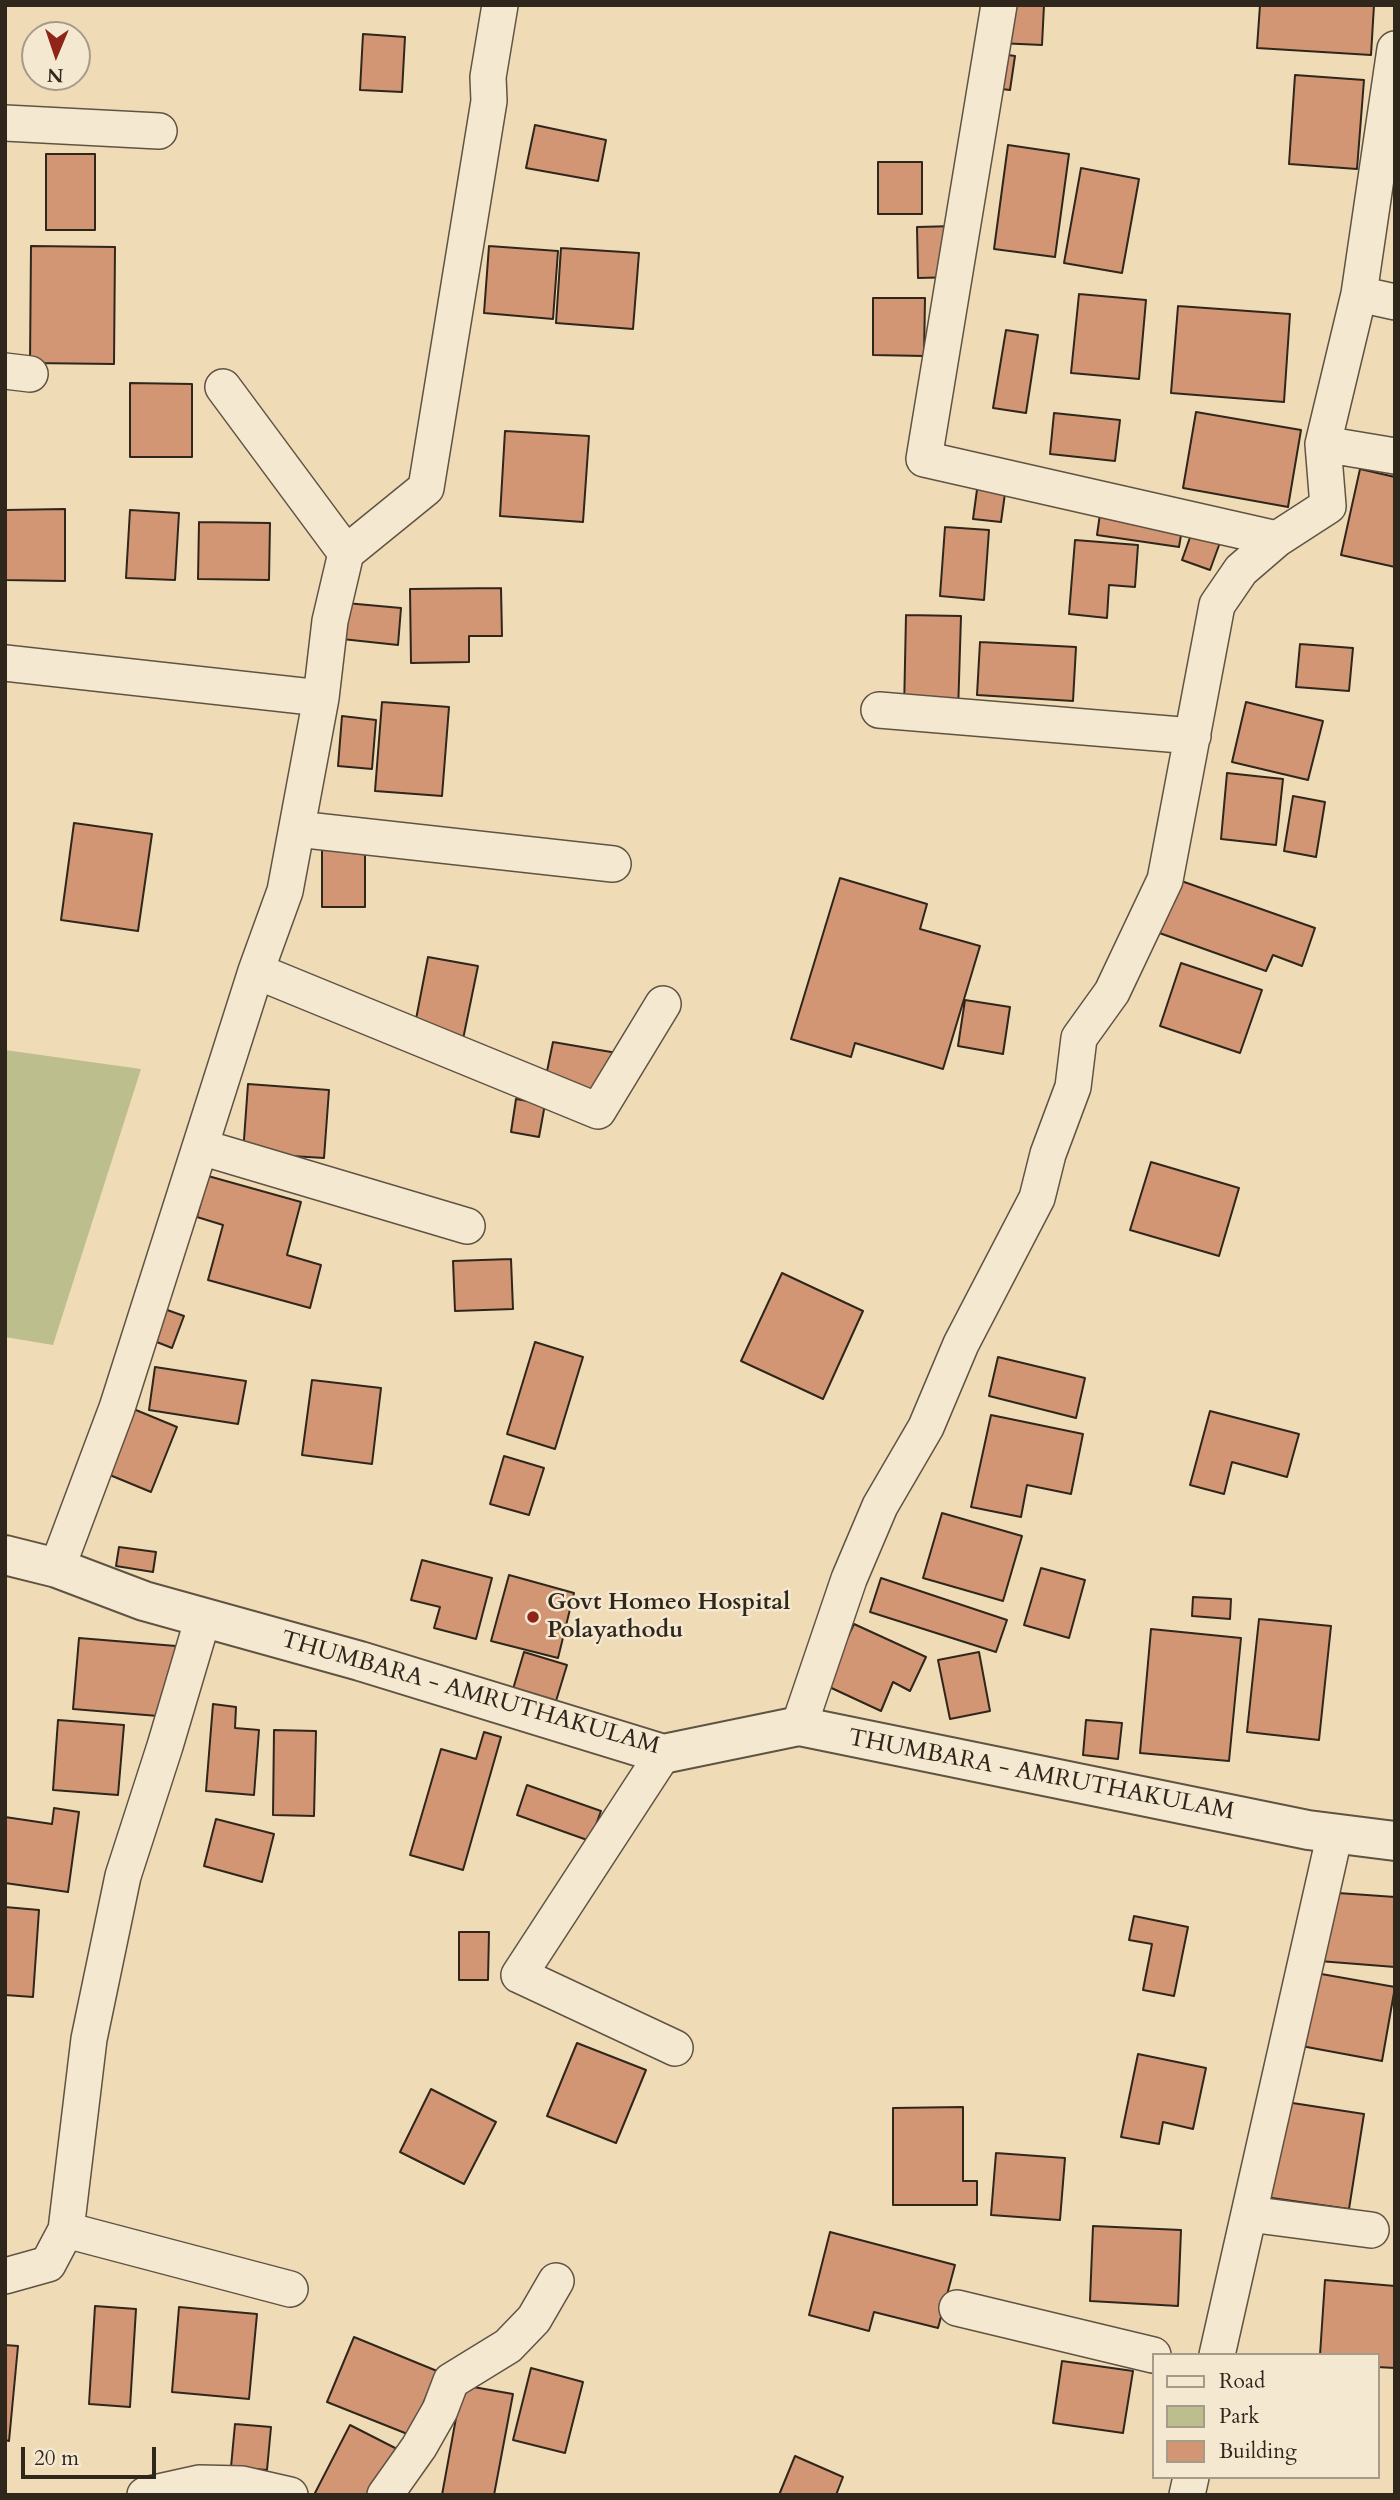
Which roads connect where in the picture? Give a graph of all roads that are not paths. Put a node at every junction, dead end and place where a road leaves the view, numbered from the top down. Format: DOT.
graph roads {
  1 [pos="500,5"];
  2 [pos="999,5"];
  3 [pos="1395,49"];
  4 [pos="5,123"];
  5 [pos="159,131"];
  6 [pos="1359,294"];
  7 [pos="1395,302"];
  8 [pos="223,387"];
  9 [pos="1323,444"];
  10 [pos="1395,456"];
  11 [pos="1277,539"];
  12 [pos="346,553"];
  13 [pos="5,663"];
  14 [pos="321,698"];
  15 [pos="879,710"];
  16 [pos="1193,736"];
  17 [pos="297,829"];
  18 [pos="613,864"];
  19 [pos="256,971"];
  20 [pos="663,1004"];
  21 [pos="201,1147"];
  22 [pos="467,1226"];
  23 [pos="5,1555"];
  24 [pos="57,1568"];
  25 [pos="203,1618"];
  26 [pos="799,1726"];
  27 [pos="663,1754"];
  28 [pos="1335,1833"];
  29 [pos="1395,1841"];
  30 [pos="675,2048"];
  31 [pos="1249,2214"];
  32 [pos="66,2230"];
  33 [pos="1371,2230"];
  34 [pos="5,2276"];
  35 [pos="555,2281"];
  36 [pos="290,2289"];
  37 [pos="957,2308"];
  38 [pos="1217,2353"];
  39 [pos="1152,2355"];
  40 [pos="145,2495"];
  41 [pos="290,2495"];
  42 [pos="385,2495"];
  1 -- 12 [label="street"];
  2 -- 11 [label="street"];
  3 -- 6 [label="street"];
  4 -- 5 [label="street"];
  6 -- 7 [label="street"];
  6 -- 9 [label="street"];
  8 -- 12 [label="street"];
  9 -- 10 [label="street"];
  9 -- 11 [label="street"];
  11 -- 16 [label="street"];
  12 -- 14 [label="street"];
  13 -- 14 [label="street"];
  14 -- 17 [label="street"];
  15 -- 16 [label="street"];
  16 -- 26 [label="street"];
  17 -- 18 [label="street"];
  17 -- 19 [label="street"];
  19 -- 20 [label="street"];
  19 -- 21 [label="street"];
  21 -- 22 [label="street"];
  21 -- 24 [label="street"];
  23 -- 24 [label="street, THUMBARA - AMRUTHAKULAM"];
  24 -- 25 [label="street, THUMBARA - AMRUTHAKULAM"];
  25 -- 27 [label="street, THUMBARA - AMRUTHAKULAM"];
  25 -- 32 [label="street"];
  26 -- 27 [label="street, THUMBARA - AMRUTHAKULAM"];
  26 -- 28 [label="street, THUMBARA - AMRUTHAKULAM"];
  27 -- 30 [label="street"];
  28 -- 29 [label="street, THUMBARA - AMRUTHAKULAM"];
  28 -- 31 [label="street"];
  31 -- 33 [label="street"];
  31 -- 38 [label="street"];
  32 -- 34 [label="street"];
  32 -- 36 [label="street"];
  35 -- 42 [label="street"];
  37 -- 39 [label="street"];
  40 -- 41 [label="street"];
}
